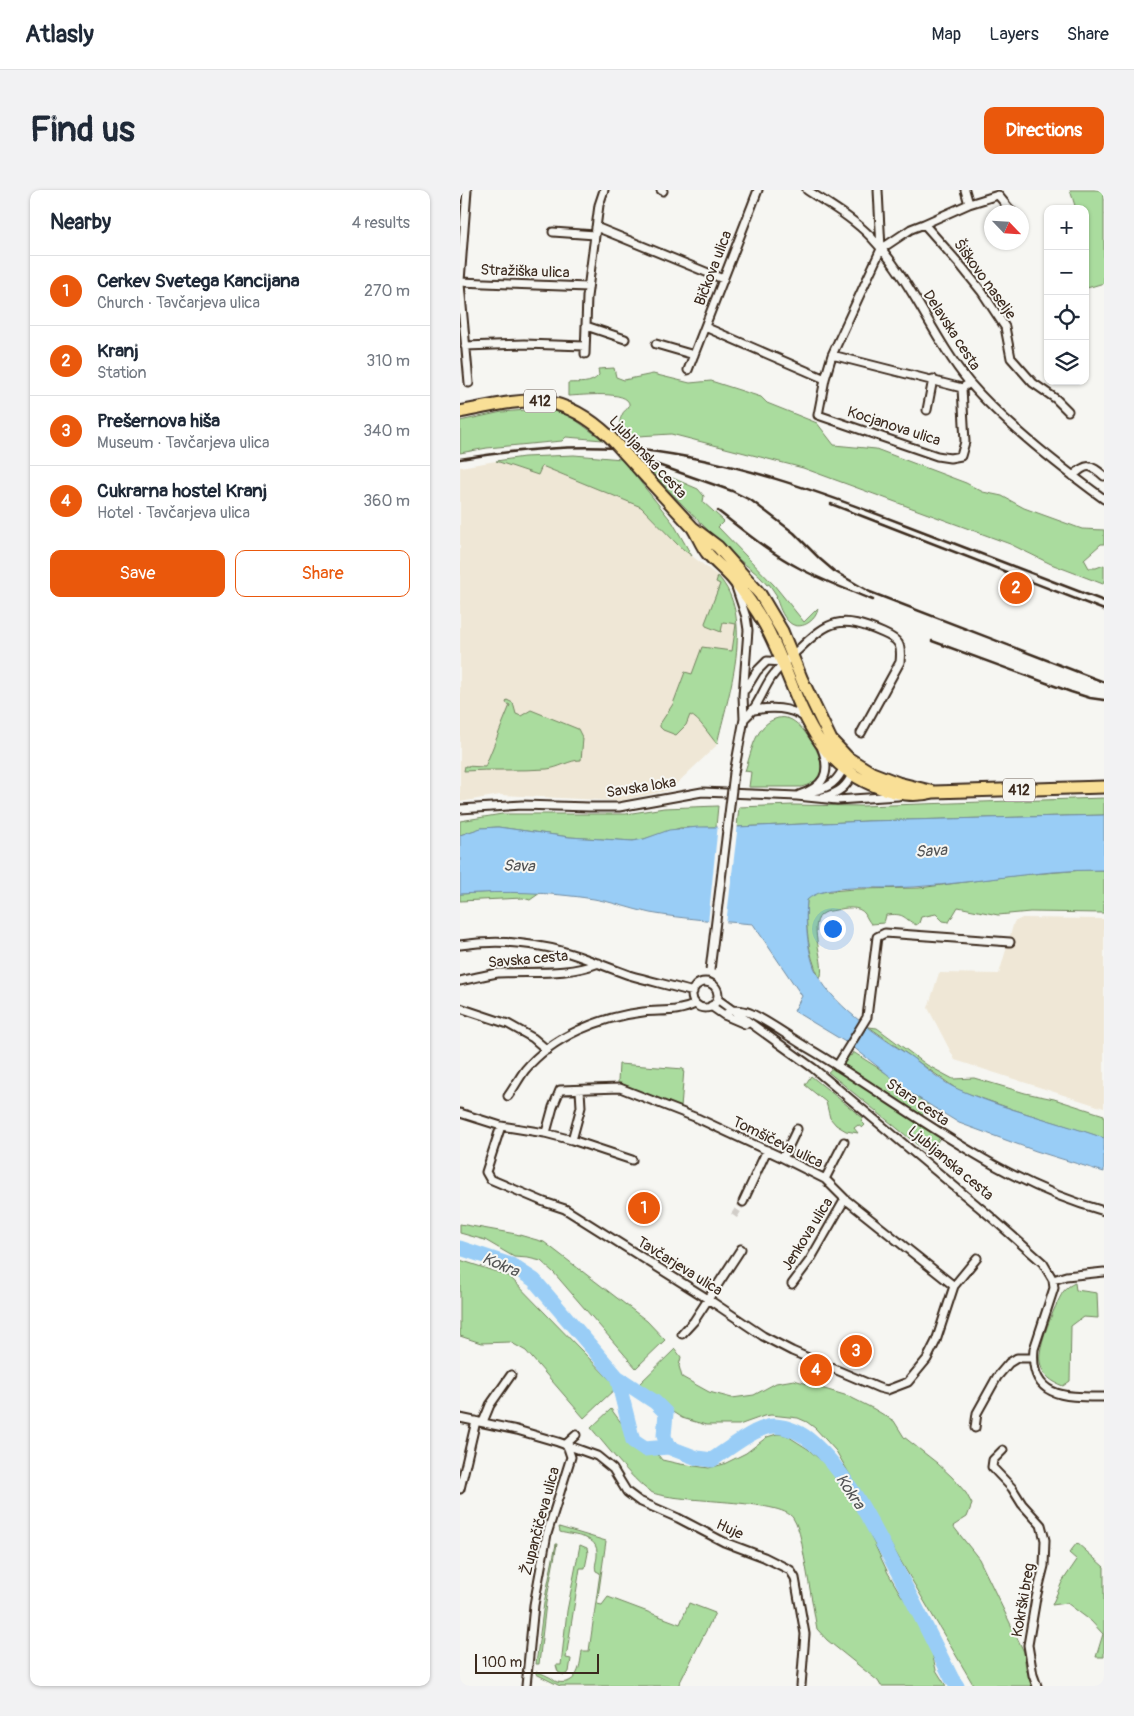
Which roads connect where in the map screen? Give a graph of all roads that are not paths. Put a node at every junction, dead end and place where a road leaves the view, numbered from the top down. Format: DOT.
graph roads {
  1 [pos="467,190"];
  2 [pos="604,190"];
  3 [pos="758,190"];
  4 [pos="807,190"];
  5 [pos="878,190"];
  6 [pos="965,190"];
  7 [pos="969,204"];
  8 [pos="1007,205"];
  9 [pos="924,224"];
  10 [pos="596,231"];
  11 [pos="553,232"];
  12 [pos="881,250"];
  13 [pos="723,279"];
  14 [pos="460,282"];
  15 [pos="588,287"];
  16 [pos="586,326"];
  17 [pos="705,327"];
  18 [pos="625,339"];
  19 [pos="656,344"];
  20 [pos="465,346"];
  21 [pos="694,355"];
  22 [pos="832,355"];
  23 [pos="688,370"];
  24 [pos="825,379"];
  25 [pos="933,379"];
  26 [pos="469,383"];
  27 [pos="970,383"];
  28 [pos="962,388"];
  29 [pos="927,410"];
  30 [pos="1068,411"];
  31 [pos="460,412"];
  32 [pos="1073,476"];
  33 [pos="1104,476"];
  34 [pos="1104,499"];
  35 [pos="693,528"];
  36 [pos="734,580"];
  37 [pos="788,658"];
  38 [pos="743,696"];
  39 [pos="754,710"];
  40 [pos="805,718"];
  41 [pos="744,719"];
  42 [pos="861,733"];
  43 [pos="819,742"];
  44 [pos="850,766"];
  45 [pos="1104,786"];
  46 [pos="812,790"];
  47 [pos="934,792"];
  48 [pos="906,795"];
  49 [pos="797,796"];
  50 [pos="820,798"];
  51 [pos="460,809"];
  52 [pos="1010,942"];
  53 [pos="460,945"];
  54 [pos="598,963"];
  55 [pos="460,981"];
  56 [pos="708,983"];
  57 [pos="693,992"];
  58 [pos="717,999"];
  59 [pos="695,1004"];
  60 [pos="711,1006"];
  61 [pos="460,1008"];
  62 [pos="731,1010"];
  63 [pos="724,1015"];
  64 [pos="757,1029"];
  65 [pos="547,1050"];
  66 [pos="837,1066"];
  67 [pos="580,1090"];
  68 [pos="508,1096"];
  69 [pos="461,1113"];
  70 [pos="501,1126"];
  71 [pos="797,1129"];
  72 [pos="544,1133"];
  73 [pos="572,1140"];
  74 [pos="844,1142"];
  75 [pos="767,1150"];
  76 [pos="629,1158"];
  77 [pos="782,1158"];
  78 [pos="825,1179"];
  79 [pos="846,1199"];
  80 [pos="743,1202"];
  81 [pos="1104,1211"];
  82 [pos="741,1250"];
  83 [pos="977,1258"];
  84 [pos="1104,1272"];
  85 [pos="1053,1280"];
  86 [pos="792,1284"];
  87 [pos="954,1286"];
  88 [pos="708,1299"];
  89 [pos="682,1334"];
  90 [pos="1033,1358"];
  91 [pos="511,1375"];
  92 [pos="1104,1397"];
  93 [pos="460,1418"];
  94 [pos="480,1421"];
  95 [pos="975,1428"];
  96 [pos="576,1435"];
  97 [pos="565,1445"];
  98 [pos="1002,1450"];
  99 [pos="460,1489"];
  100 [pos="526,1686"];
  101 [pos="801,1686"];
  102 [pos="1036,1686"];
  1 -- 14 [label="street, Stražiška ulica"];
  2 -- 10 [label="street"];
  3 -- 13 [label="street, Bičkova ulica"];
  4 -- 12 [label="street, Delavska cesta"];
  5 -- 12 [label="street"];
  6 -- 7 [label="street"];
  7 -- 8 [label="street"];
  7 -- 9 [label="street"];
  9 -- 12 [label="street"];
  9 -- 30 [label="street, Šiškovo naselje"];
  10 -- 11 [label="street"];
  10 -- 13 [label="street"];
  10 -- 15 [label="street"];
  12 -- 22 [label="street, Kocjanova ulica"];
  12 -- 27 [label="street, Delavska cesta"];
  13 -- 17 [label="street, Bičkova ulica"];
  14 -- 15 [label="street, Stražiška ulica"];
  14 -- 20 [label="street, Stražiška ulica"];
  15 -- 16 [label="street"];
  16 -- 18 [label="street"];
  16 -- 20 [label="street"];
  17 -- 21 [label="street, Bičkova ulica"];
  17 -- 24 [label="street"];
  19 -- 21 [label="street"];
  20 -- 26 [label="street, Stražiška ulica"];
  21 -- 23 [label="street, Bičkova ulica"];
  22 -- 24 [label="street, Kocjanova ulica"];
  22 -- 25 [label="street"];
  24 -- 28 [label="street, Kocjanova ulica"];
  25 -- 28 [label="street"];
  25 -- 29 [label="street, Kocjanova ulica"];
  27 -- 28 [label="street"];
  27 -- 32 [label="street, Delavska cesta"];
  31 -- 35 [label="main road, Ljubljanska cesta / 412, bridge"];
  32 -- 33 [label="street"];
  32 -- 34 [label="street, Delavska cesta"];
  35 -- 36 [label="main road, Ljubljanska cesta / 412"];
  35 -- 37 [label="main road, Ljubljanska cesta / 412"];
  36 -- 37 [label="main road, 412"];
  36 -- 38 [label="street, Ljubljanska cesta"];
  37 -- 38 [label="street"];
  37 -- 39 [label="street"];
  37 -- 40 [label="main road, 412"];
  37 -- 42 [label="street"];
  37 -- 44 [label="main road, Ljubljanska cesta / 412"];
  38 -- 41 [label="street, Ljubljanska cesta"];
  39 -- 40 [label="street"];
  39 -- 41 [label="street"];
  40 -- 43 [label="main road, 412"];
  41 -- 56 [label="street, Ljubljanska cesta, bridge"];
  43 -- 44 [label="main road, 412"];
  43 -- 46 [label="street"];
  44 -- 46 [label="street"];
  44 -- 47 [label="main road, Ljubljanska cesta / 412"];
  44 -- 48 [label="main road, 412"];
  44 -- 50 [label="street"];
  45 -- 47 [label="main road, 412"];
  46 -- 49 [label="street"];
  47 -- 48 [label="main road, 412"];
  48 -- 50 [label="street, Savska loka"];
  49 -- 50 [label="street, Savska loka"];
  49 -- 51 [label="street, Savska loka"];
  52 -- 66 [label="street"];
  53 -- 54 [label="street, Savska cesta"];
  54 -- 55 [label="street, Savska cesta"];
  54 -- 57 [label="street, Savska cesta"];
  56 -- 57 [label="street"];
  56 -- 58 [label="street"];
  57 -- 59 [label="street"];
  58 -- 60 [label="street"];
  58 -- 62 [label="street, Ljubljanska cesta"];
  59 -- 60 [label="street"];
  59 -- 65 [label="street"];
  60 -- 63 [label="street, Ljubljanska cesta"];
  61 -- 65 [label="street"];
  62 -- 63 [label="street"];
  62 -- 64 [label="street, Ljubljanska cesta"];
  62 -- 66 [label="street, Stara cesta"];
  63 -- 64 [label="street, Ljubljanska cesta"];
  64 -- 85 [label="street, Ljubljanska cesta"];
  65 -- 68 [label="street"];
  66 -- 81 [label="street, Stara cesta"];
  67 -- 72 [label="street, Tomšičeva ulica"];
  67 -- 73 [label="street"];
  67 -- 75 [label="street, Tomšičeva ulica"];
  69 -- 70 [label="street"];
  70 -- 72 [label="street"];
  70 -- 88 [label="street, Tavčarjeva ulica"];
  71 -- 77 [label="street"];
  72 -- 73 [label="street"];
  73 -- 76 [label="street"];
  74 -- 78 [label="street"];
  75 -- 77 [label="street, Tomšičeva ulica"];
  75 -- 80 [label="street"];
  77 -- 78 [label="street, Tomšičeva ulica"];
  78 -- 79 [label="street, Tomšičeva ulica"];
  79 -- 86 [label="street, Jenkova ulica"];
  79 -- 87 [label="street, Tomšičeva ulica"];
  82 -- 88 [label="street"];
  83 -- 87 [label="street"];
  84 -- 85 [label="street"];
  85 -- 90 [label="street"];
  87 -- 88 [label="street, Tavčarjeva ulica"];
  88 -- 89 [label="street"];
  90 -- 92 [label="street"];
  90 -- 95 [label="street"];
  91 -- 94 [label="street"];
  93 -- 94 [label="street"];
  94 -- 97 [label="street"];
  94 -- 99 [label="street"];
  96 -- 97 [label="street"];
  97 -- 100 [label="street, Župančičeva ulica"];
  97 -- 101 [label="street, Huje"];
  98 -- 102 [label="street, Kokrški breg"];
}
